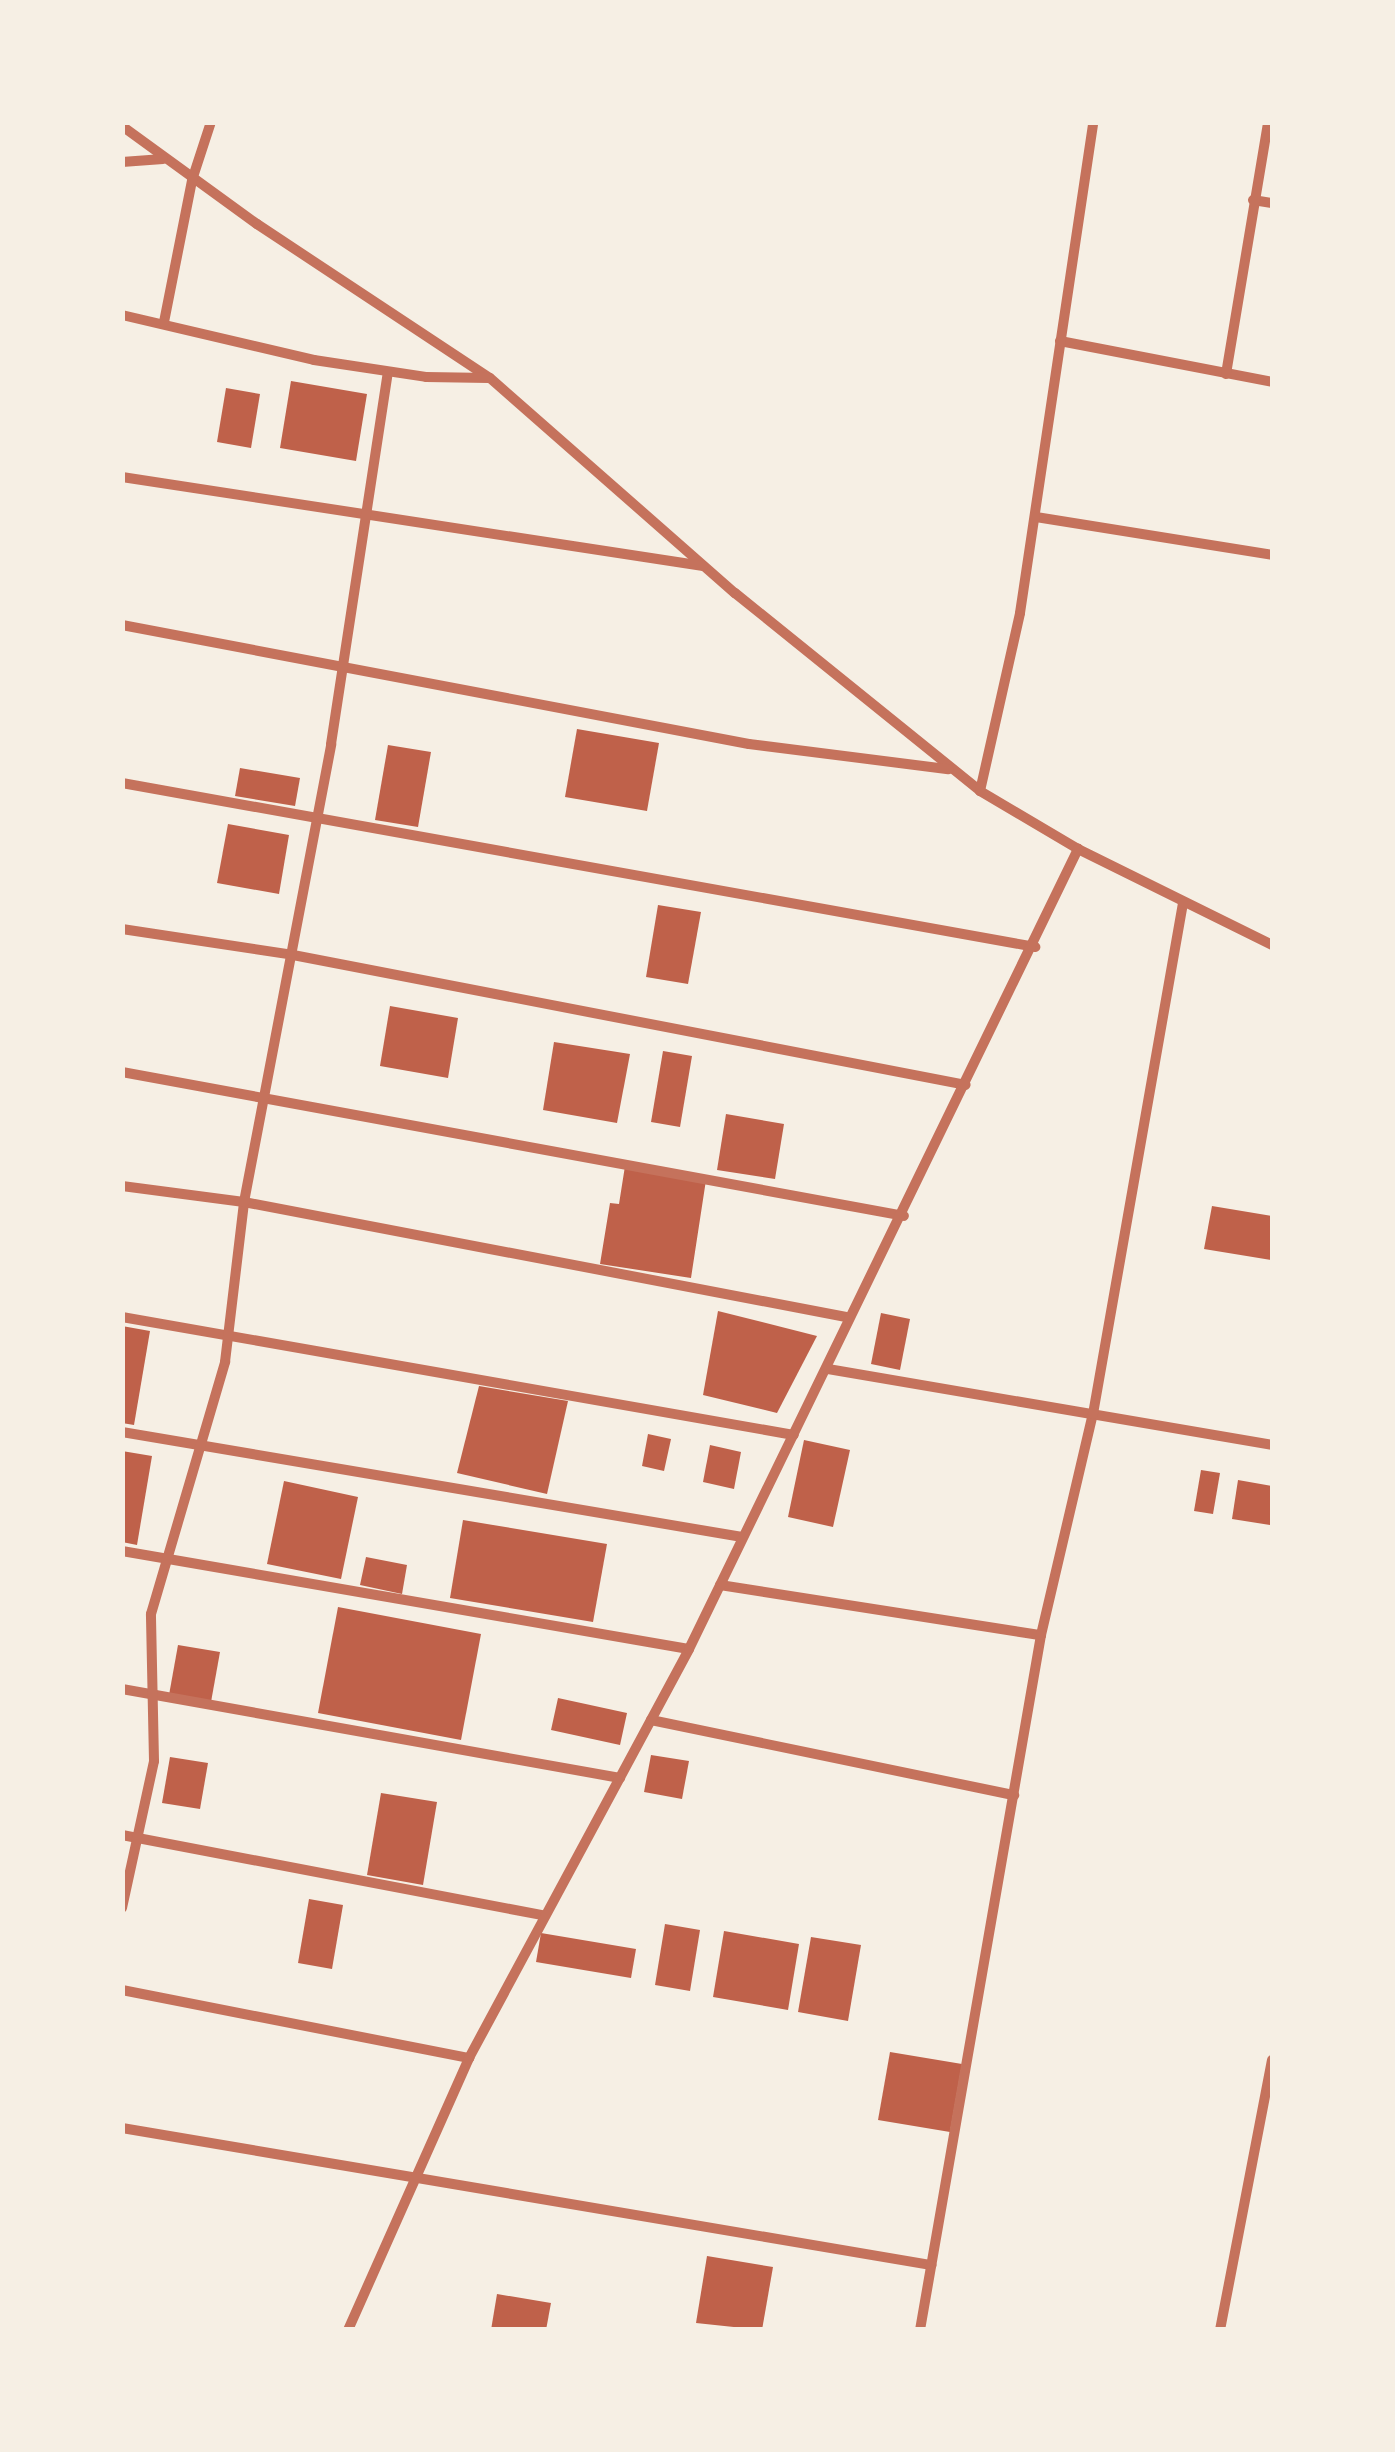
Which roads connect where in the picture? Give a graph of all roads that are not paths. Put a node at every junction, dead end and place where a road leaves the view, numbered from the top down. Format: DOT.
graph roads {
  1 [pos="212,122"];
  2 [pos="1093,122"];
  3 [pos="1268,122"];
  4 [pos="122,126"];
  5 [pos="164,159"];
  6 [pos="122,162"];
  7 [pos="192,180"];
  8 [pos="1253,200"];
  9 [pos="1272,203"];
  10 [pos="122,315"];
  11 [pos="164,322"];
  12 [pos="1060,341"];
  13 [pos="388,373"];
  14 [pos="1226,374"];
  15 [pos="490,378"];
  16 [pos="1272,382"];
  17 [pos="122,477"];
  18 [pos="1036,517"];
  19 [pos="370,520"];
  20 [pos="1272,555"];
  21 [pos="704,566"];
  22 [pos="122,625"];
  23 [pos="345,663"];
  24 [pos="951,769"];
  25 [pos="122,782"];
  26 [pos="980,790"];
  27 [pos="318,816"];
  28 [pos="1078,849"];
  29 [pos="1183,903"];
  30 [pos="122,929"];
  31 [pos="1272,945"];
  32 [pos="1035,947"];
  33 [pos="293,955"];
  34 [pos="122,1072"];
  35 [pos="966,1085"];
  36 [pos="265,1097"];
  37 [pos="122,1186"];
  38 [pos="244,1202"];
  39 [pos="904,1216"];
  40 [pos="122,1317"];
  41 [pos="846,1317"];
  42 [pos="228,1336"];
  43 [pos="828,1369"];
  44 [pos="1093,1414"];
  45 [pos="122,1432"];
  46 [pos="794,1434"];
  47 [pos="200,1445"];
  48 [pos="1272,1445"];
  49 [pos="742,1538"];
  50 [pos="122,1550"];
  51 [pos="166,1558"];
  52 [pos="720,1585"];
  53 [pos="1042,1635"];
  54 [pos="690,1648"];
  55 [pos="122,1689"];
  56 [pos="150,1693"];
  57 [pos="651,1720"];
  58 [pos="620,1778"];
  59 [pos="1014,1795"];
  60 [pos="122,1835"];
  61 [pos="140,1838"];
  62 [pos="122,1908"];
  63 [pos="542,1914"];
  64 [pos="122,1990"];
  65 [pos="469,2058"];
  66 [pos="1272,2060"];
  67 [pos="122,2128"];
  68 [pos="412,2180"];
  69 [pos="932,2265"];
  70 [pos="348,2330"];
  71 [pos="920,2330"];
  72 [pos="1220,2330"];
  1 -- 7 [label="street"];
  2 -- 12 [label="street"];
  3 -- 8 [label="street"];
  4 -- 5 [label="street"];
  5 -- 6 [label="street"];
  5 -- 7 [label="street"];
  7 -- 11 [label="street"];
  7 -- 15 [label="street"];
  8 -- 9 [label="street"];
  8 -- 14 [label="street"];
  10 -- 11 [label="street"];
  11 -- 13 [label="street"];
  12 -- 14 [label="street"];
  12 -- 18 [label="street"];
  13 -- 15 [label="street"];
  13 -- 19 [label="street"];
  14 -- 16 [label="street"];
  15 -- 21 [label="street"];
  17 -- 19 [label="street"];
  18 -- 20 [label="street"];
  18 -- 26 [label="street"];
  19 -- 21 [label="street"];
  19 -- 23 [label="street"];
  21 -- 24 [label="street"];
  22 -- 23 [label="street"];
  23 -- 24 [label="street"];
  23 -- 27 [label="street"];
  24 -- 26 [label="street"];
  25 -- 27 [label="street"];
  26 -- 28 [label="street"];
  27 -- 32 [label="street"];
  27 -- 33 [label="street"];
  28 -- 29 [label="street"];
  28 -- 32 [label="street"];
  29 -- 31 [label="street"];
  29 -- 44 [label="street"];
  30 -- 33 [label="street"];
  32 -- 35 [label="street"];
  33 -- 35 [label="street"];
  33 -- 36 [label="street"];
  34 -- 36 [label="street"];
  35 -- 39 [label="street"];
  36 -- 38 [label="street"];
  36 -- 39 [label="street"];
  37 -- 38 [label="street"];
  38 -- 41 [label="street"];
  38 -- 42 [label="street"];
  39 -- 41 [label="street"];
  40 -- 42 [label="street"];
  41 -- 43 [label="street"];
  42 -- 46 [label="street"];
  42 -- 47 [label="street"];
  43 -- 44 [label="street"];
  43 -- 46 [label="street"];
  44 -- 48 [label="street"];
  44 -- 53 [label="street"];
  45 -- 47 [label="street"];
  46 -- 49 [label="street"];
  47 -- 49 [label="street"];
  47 -- 51 [label="street"];
  49 -- 52 [label="street"];
  50 -- 51 [label="street"];
  51 -- 54 [label="street"];
  51 -- 56 [label="street"];
  52 -- 53 [label="street"];
  52 -- 54 [label="street"];
  53 -- 59 [label="street"];
  54 -- 57 [label="street"];
  55 -- 56 [label="street"];
  56 -- 58 [label="street"];
  56 -- 61 [label="street"];
  57 -- 58 [label="street"];
  57 -- 59 [label="street"];
  58 -- 63 [label="street"];
  59 -- 69 [label="street"];
  60 -- 61 [label="street"];
  61 -- 62 [label="street"];
  61 -- 63 [label="street"];
  63 -- 65 [label="street"];
  64 -- 65 [label="street"];
  65 -- 68 [label="street"];
  66 -- 72 [label="street"];
  67 -- 68 [label="street"];
  68 -- 69 [label="street"];
  68 -- 70 [label="street"];
  69 -- 71 [label="street"];
}
